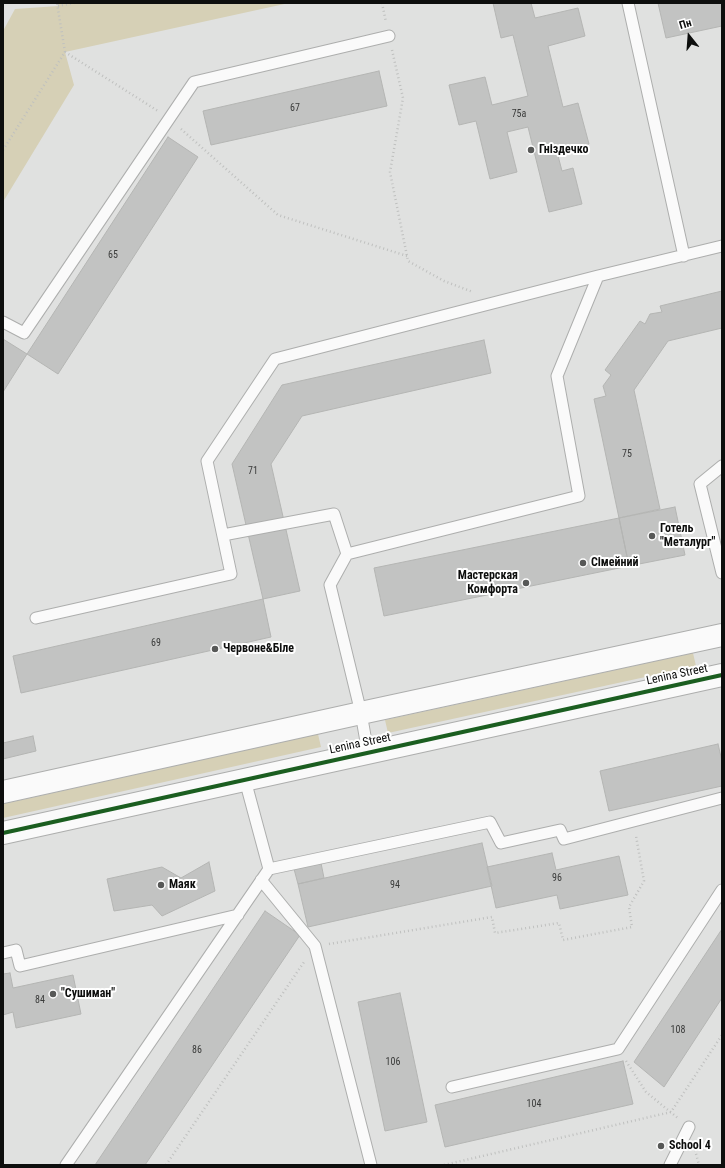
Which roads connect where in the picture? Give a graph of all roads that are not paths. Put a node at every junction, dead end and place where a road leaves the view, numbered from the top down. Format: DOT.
graph roads {
  1 [pos="628,3"];
  2 [pos="389,36"];
  3 [pos="722,246"];
  4 [pos="684,256"];
  5 [pos="598,276"];
  6 [pos="3,322"];
  7 [pos="722,466"];
  8 [pos="223,535"];
  9 [pos="347,554"];
  10 [pos="722,573"];
  11 [pos="36,618"];
  12 [pos="722,635"];
  13 [pos="722,675"];
  14 [pos="361,713"];
  15 [pos="368,753"];
  16 [pos="245,780"];
  17 [pos="3,792"];
  18 [pos="722,798"];
  19 [pos="3,833"];
  20 [pos="269,870"];
  21 [pos="261,880"];
  22 [pos="722,890"];
  23 [pos="238,915"];
  24 [pos="3,953"];
  25 [pos="452,1087"];
  26 [pos="689,1126"];
  27 [pos="67,1165"];
  28 [pos="370,1165"];
  29 [pos="670,1165"];
  1 -- 4 [label="lane"];
  2 -- 6 [label="lane"];
  3 -- 4 [label="lane"];
  4 -- 5 [label="lane"];
  5 -- 8 [label="lane"];
  5 -- 9 [label="lane"];
  7 -- 10 [label="lane"];
  8 -- 9 [label="lane"];
  8 -- 11 [label="lane"];
  9 -- 14 [label="lane"];
  12 -- 14 [label="street"];
  13 -- 15 [label="street, Lenina Street"];
  14 -- 15 [label="lane"];
  14 -- 17 [label="street"];
  15 -- 16 [label="street, Lenina Street"];
  16 -- 19 [label="street, Lenina Street"];
  16 -- 20 [label="lane"];
  18 -- 20 [label="lane"];
  20 -- 21 [label="lane"];
  21 -- 23 [label="lane"];
  21 -- 28 [label="lane"];
  22 -- 25 [label="lane"];
  23 -- 24 [label="lane"];
  23 -- 27 [label="lane"];
  26 -- 29 [label="lane"];
}
